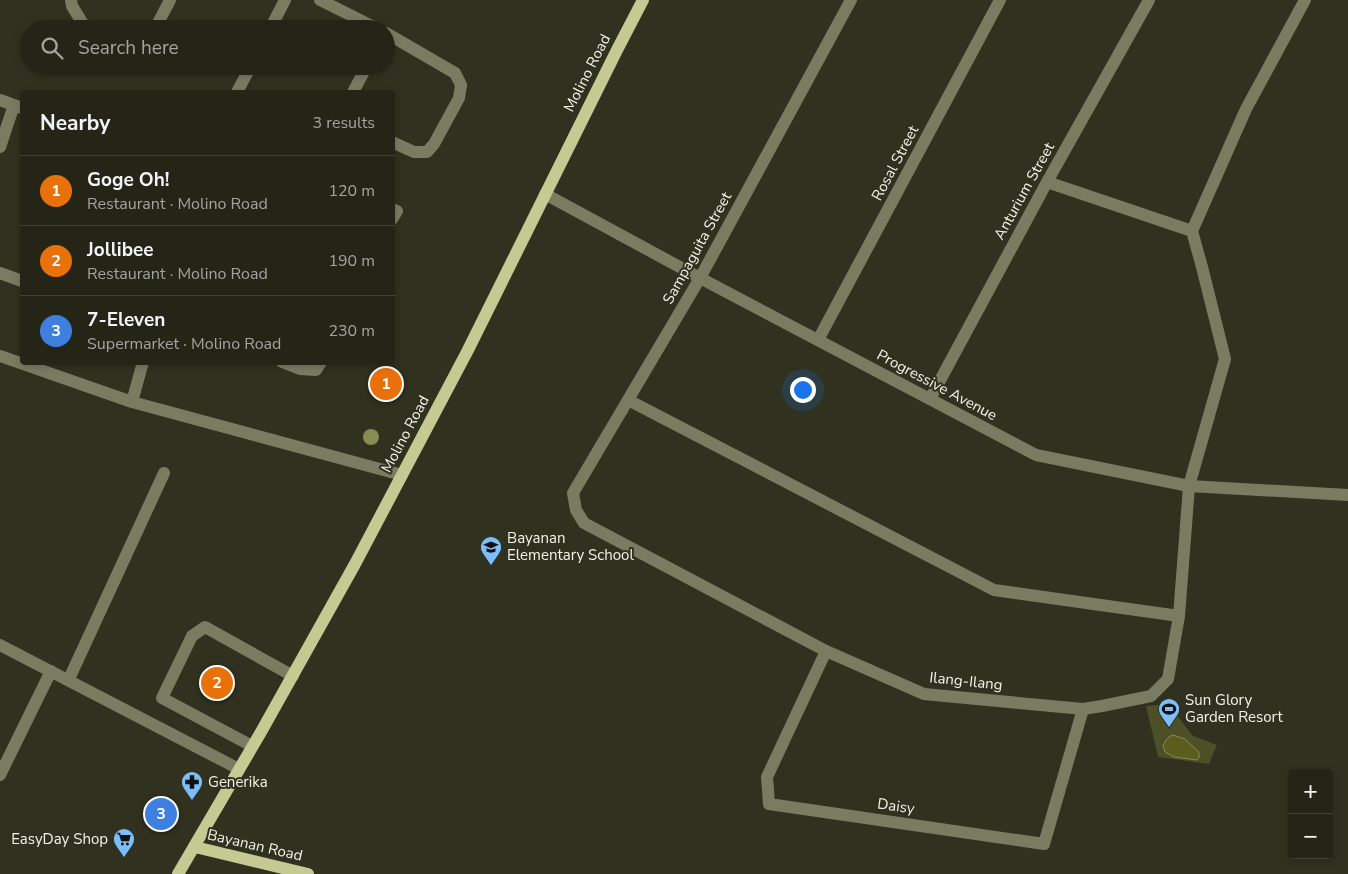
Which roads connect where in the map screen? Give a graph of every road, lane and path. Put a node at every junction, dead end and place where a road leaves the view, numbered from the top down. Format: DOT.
graph roads {
  1 [pos="71,0"];
  2 [pos="170,0"];
  3 [pos="285,0"];
  4 [pos="320,0"];
  5 [pos="643,0"];
  6 [pos="851,0"];
  7 [pos="1000,0"];
  8 [pos="1149,0"];
  9 [pos="1305,0"];
  10 [pos="81,20"];
  11 [pos="160,20"];
  12 [pos="275,20"];
  13 [pos="360,20"];
  14 [pos="395,38"];
  15 [pos="246,75"];
  16 [pos="362,75"];
  17 [pos="238,90"];
  18 [pos="354,90"];
  19 [pos="0,100"];
  20 [pos="18,107"];
  21 [pos="395,143"];
  22 [pos="0,147"];
  23 [pos="1047,182"];
  24 [pos="545,194"];
  25 [pos="1192,231"];
  26 [pos="0,273"];
  27 [pos="700,278"];
  28 [pos="20,280"];
  29 [pos="818,340"];
  30 [pos="0,356"];
  31 [pos="20,363"];
  32 [pos="26,365"];
  33 [pos="142,365"];
  34 [pos="290,365"];
  35 [pos="318,366"];
  36 [pos="930,399"];
  37 [pos="628,400"];
  38 [pos="132,402"];
  39 [pos="164,473"];
  40 [pos="402,475"];
  41 [pos="1189,486"];
  42 [pos="1348,496"];
  43 [pos="576,510"];
  44 [pos="1179,616"];
  45 [pos="0,645"];
  46 [pos="826,651"];
  47 [pos="51,671"];
  48 [pos="293,676"];
  49 [pos="69,680"];
  50 [pos="1083,709"];
  51 [pos="252,746"];
  52 [pos="239,769"];
  53 [pos="0,775"];
  54 [pos="195,847"];
  55 [pos="178,874"];
  56 [pos="308,874"];
  1 -- 10 [label="street"];
  2 -- 11 [label="street"];
  3 -- 12 [label="street"];
  4 -- 13 [label="street"];
  5 -- 24 [label="main road, Molino Road"];
  6 -- 27 [label="street, Sampaguita Street"];
  7 -- 29 [label="street, Rosal Street"];
  8 -- 23 [label="street, Anturium Street"];
  9 -- 25 [label="street"];
  14 -- 21 [label="street"];
  15 -- 17 [label="street"];
  16 -- 18 [label="street"];
  19 -- 20 [label="street"];
  20 -- 22 [label="street"];
  23 -- 25 [label="street"];
  23 -- 36 [label="street, Anturium Street"];
  24 -- 27 [label="street, Progressive Avenue"];
  24 -- 40 [label="main road, Molino Road"];
  25 -- 41 [label="street, Ilang-Ilang"];
  26 -- 28 [label="street"];
  27 -- 29 [label="street, Progressive Avenue"];
  27 -- 37 [label="street, Sampaguita Street"];
  29 -- 36 [label="street, Progressive Avenue"];
  30 -- 31 [label="street"];
  32 -- 38 [label="street"];
  33 -- 38 [label="street"];
  34 -- 35 [label="street"];
  36 -- 41 [label="street, Progressive Avenue"];
  37 -- 43 [label="street, Sampaguita Street"];
  37 -- 44 [label="street"];
  38 -- 40 [label="street"];
  39 -- 49 [label="street"];
  40 -- 48 [label="main road, Molino Road"];
  41 -- 42 [label="street, Progressive Avenue"];
  41 -- 44 [label="street, Ilang-Ilang"];
  43 -- 46 [label="street, Ilang-Ilang"];
  44 -- 50 [label="street, Ilang-Ilang"];
  45 -- 47 [label="street"];
  46 -- 50 [label="street, Ilang-Ilang"];
  46 -- 50 [label="street, Daisy"];
  47 -- 49 [label="street"];
  47 -- 53 [label="street"];
  48 -- 51 [label="main road, Molino Road"];
  48 -- 51 [label="street"];
  49 -- 52 [label="street"];
  51 -- 52 [label="main road, Molino Road"];
  52 -- 54 [label="main road, Molino Road"];
  54 -- 55 [label="main road, Molino Road"];
  54 -- 56 [label="main road, Bayanan Road"];
}
